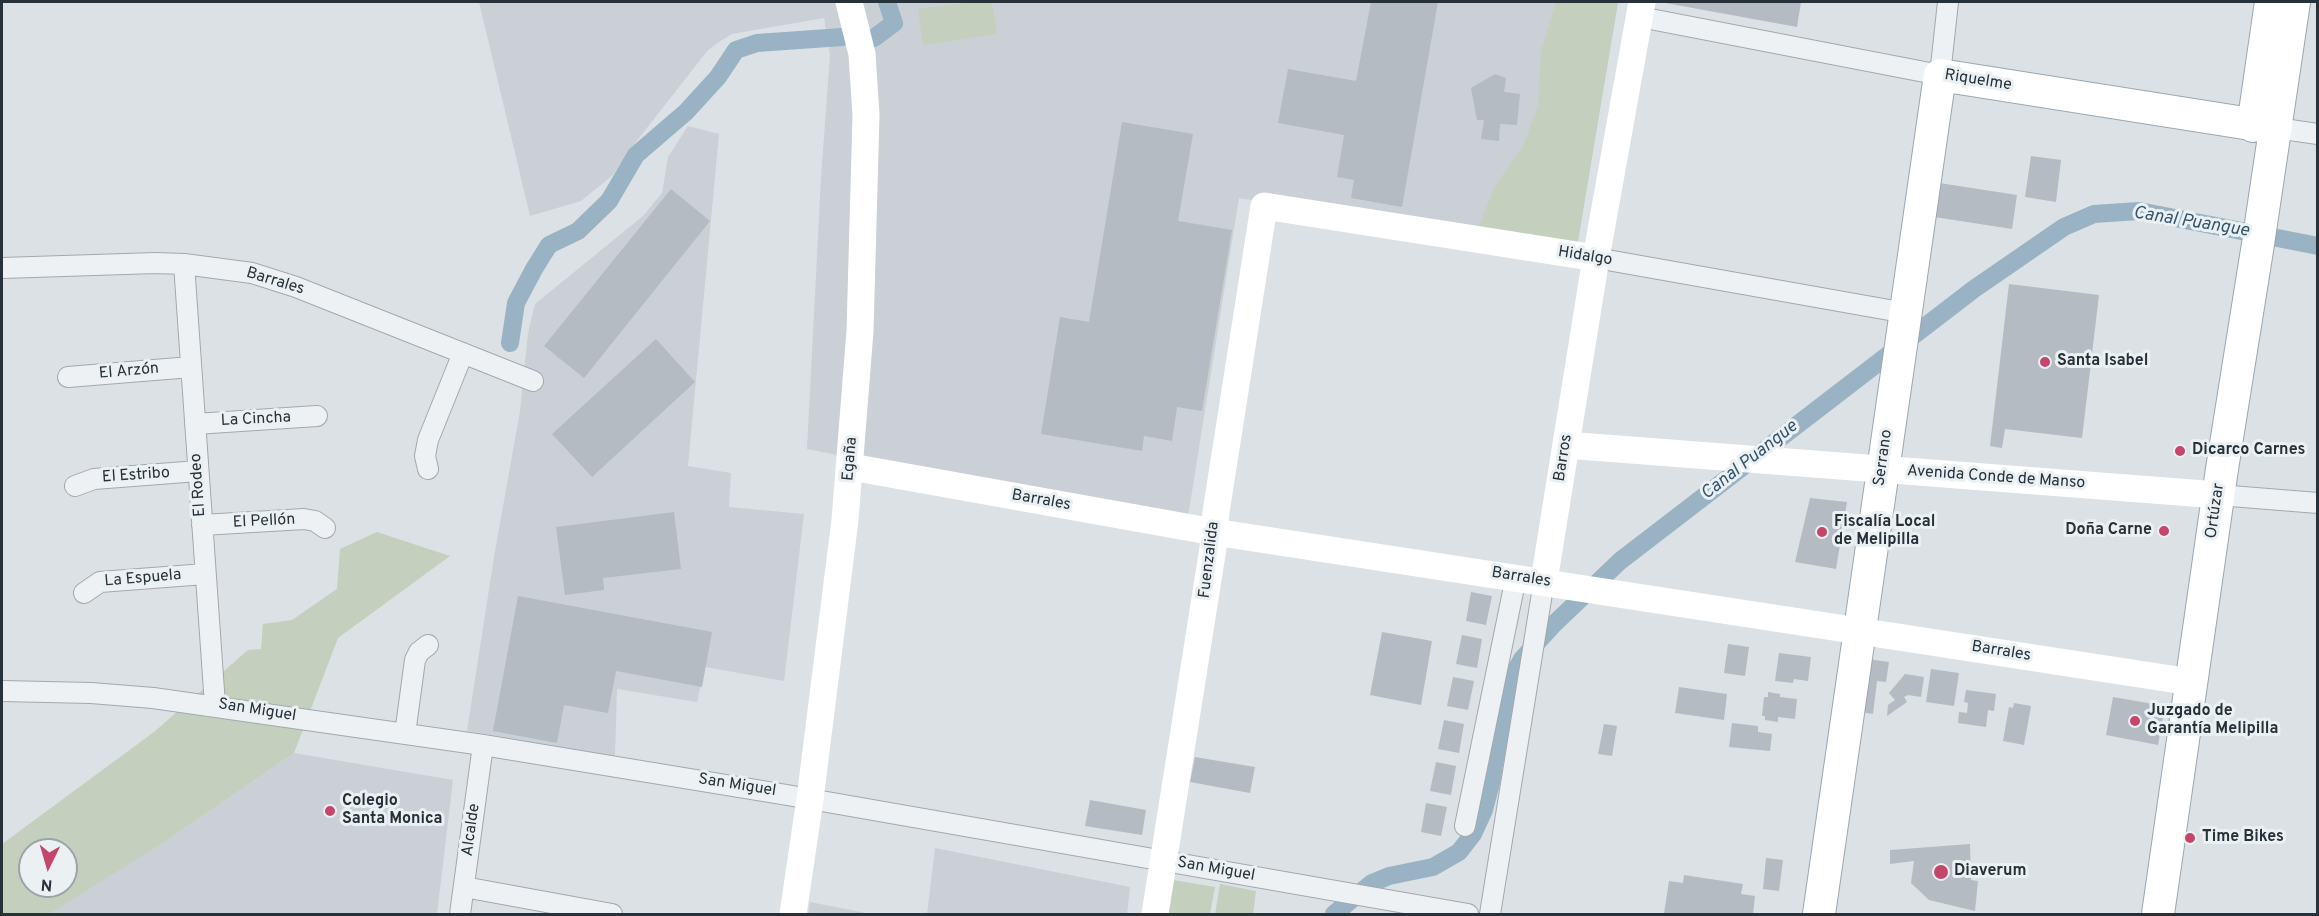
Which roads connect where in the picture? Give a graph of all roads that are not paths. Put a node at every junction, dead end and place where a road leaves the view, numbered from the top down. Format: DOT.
graph roads {
  1 [pos="849,2"];
  2 [pos="1948,2"];
  3 [pos="2271,2"];
  4 [pos="2294,2"];
  5 [pos="1641,9"];
  6 [pos="1940,75"];
  7 [pos="2264,127"];
  8 [pos="2318,135"];
  9 [pos="1264,206"];
  10 [pos="1596,258"];
  11 [pos="184,264"];
  12 [pos="2,268"];
  13 [pos="1904,320"];
  14 [pos="463,353"];
  15 [pos="191,367"];
  16 [pos="68,377"];
  17 [pos="533,381"];
  18 [pos="317,416"];
  19 [pos="195,423"];
  20 [pos="1566,445"];
  21 [pos="851,467"];
  22 [pos="428,469"];
  23 [pos="1883,470"];
  24 [pos="198,471"];
  25 [pos="75,486"];
  26 [pos="2218,495"];
  27 [pos="2318,503"];
  28 [pos="202,525"];
  29 [pos="325,528"];
  30 [pos="1214,532"];
  31 [pos="206,574"];
  32 [pos="1516,577"];
  33 [pos="1544,581"];
  34 [pos="84,593"];
  35 [pos="1859,630"];
  36 [pos="428,645"];
  37 [pos="2191,682"];
  38 [pos="2,691"];
  39 [pos="214,705"];
  40 [pos="405,734"];
  41 [pos="483,745"];
  42 [pos="810,799"];
  43 [pos="1465,826"];
  44 [pos="1162,860"];
  45 [pos="464,887"];
  46 [pos="460,915"];
  47 [pos="612,915"];
  48 [pos="793,915"];
  49 [pos="1155,915"];
  50 [pos="1468,915"];
  51 [pos="1490,915"];
  52 [pos="1820,915"];
  53 [pos="2158,915"];
  1 -- 21 [label="street, Egaña"];
  2 -- 6 [label="street, Serrano"];
  3 -- 7 [label="main road, Ortúzar"];
  4 -- 7 [label="main road, Ortúzar"];
  5 -- 6 [label="street, Riquelme"];
  5 -- 10 [label="street, Barros"];
  6 -- 7 [label="main road, Riquelme"];
  6 -- 13 [label="main road, Serrano"];
  7 -- 8 [label="street, Riquelme"];
  7 -- 26 [label="main road, Ortúzar"];
  9 -- 10 [label="street, Hidalgo"];
  9 -- 30 [label="street, Fuenzalida"];
  10 -- 13 [label="street, Hidalgo"];
  10 -- 20 [label="street, Barros"];
  11 -- 12 [label="street, Barrales"];
  11 -- 14 [label="street, Barrales"];
  11 -- 15 [label="street, El Rodeo"];
  13 -- 23 [label="main road, Serrano"];
  14 -- 17 [label="street, Barrales"];
  14 -- 22 [label="street"];
  15 -- 16 [label="street, El Arzón"];
  15 -- 19 [label="street, El Rodeo"];
  18 -- 19 [label="street, La Cincha"];
  19 -- 24 [label="street, El Rodeo"];
  20 -- 23 [label="street, Avenida Conde de Manso"];
  20 -- 33 [label="street, Barros"];
  21 -- 30 [label="street, Barrales"];
  21 -- 42 [label="street, Egaña"];
  23 -- 26 [label="street, Avenida Conde de Manso"];
  23 -- 35 [label="main road, Serrano"];
  24 -- 25 [label="street, El Estribo"];
  24 -- 28 [label="street, El Rodeo"];
  26 -- 27 [label="street, Avenida Conde de Manso"];
  26 -- 37 [label="main road, Ortúzar"];
  28 -- 29 [label="street, El Pellón"];
  28 -- 31 [label="street, El Rodeo"];
  30 -- 32 [label="street, Barrales"];
  30 -- 44 [label="street, Fuenzalida"];
  31 -- 34 [label="street, La Espuela"];
  31 -- 39 [label="street, El Rodeo"];
  32 -- 33 [label="street, Barrales"];
  32 -- 43 [label="street"];
  33 -- 35 [label="street, Barrales"];
  33 -- 51 [label="street, Barros"];
  35 -- 37 [label="street, Barrales"];
  35 -- 52 [label="main road, Serrano"];
  36 -- 40 [label="street"];
  37 -- 53 [label="main road, Ortúzar"];
  38 -- 39 [label="street, San Miguel"];
  39 -- 40 [label="street, San Miguel"];
  40 -- 41 [label="street, San Miguel"];
  41 -- 42 [label="street, San Miguel"];
  41 -- 45 [label="street, Alcalde"];
  42 -- 44 [label="street, San Miguel"];
  42 -- 48 [label="street, Egaña"];
  44 -- 49 [label="street, Fuenzalida"];
  44 -- 50 [label="street, San Miguel"];
  45 -- 46 [label="street, Alcalde"];
  45 -- 47 [label="street"];
}
